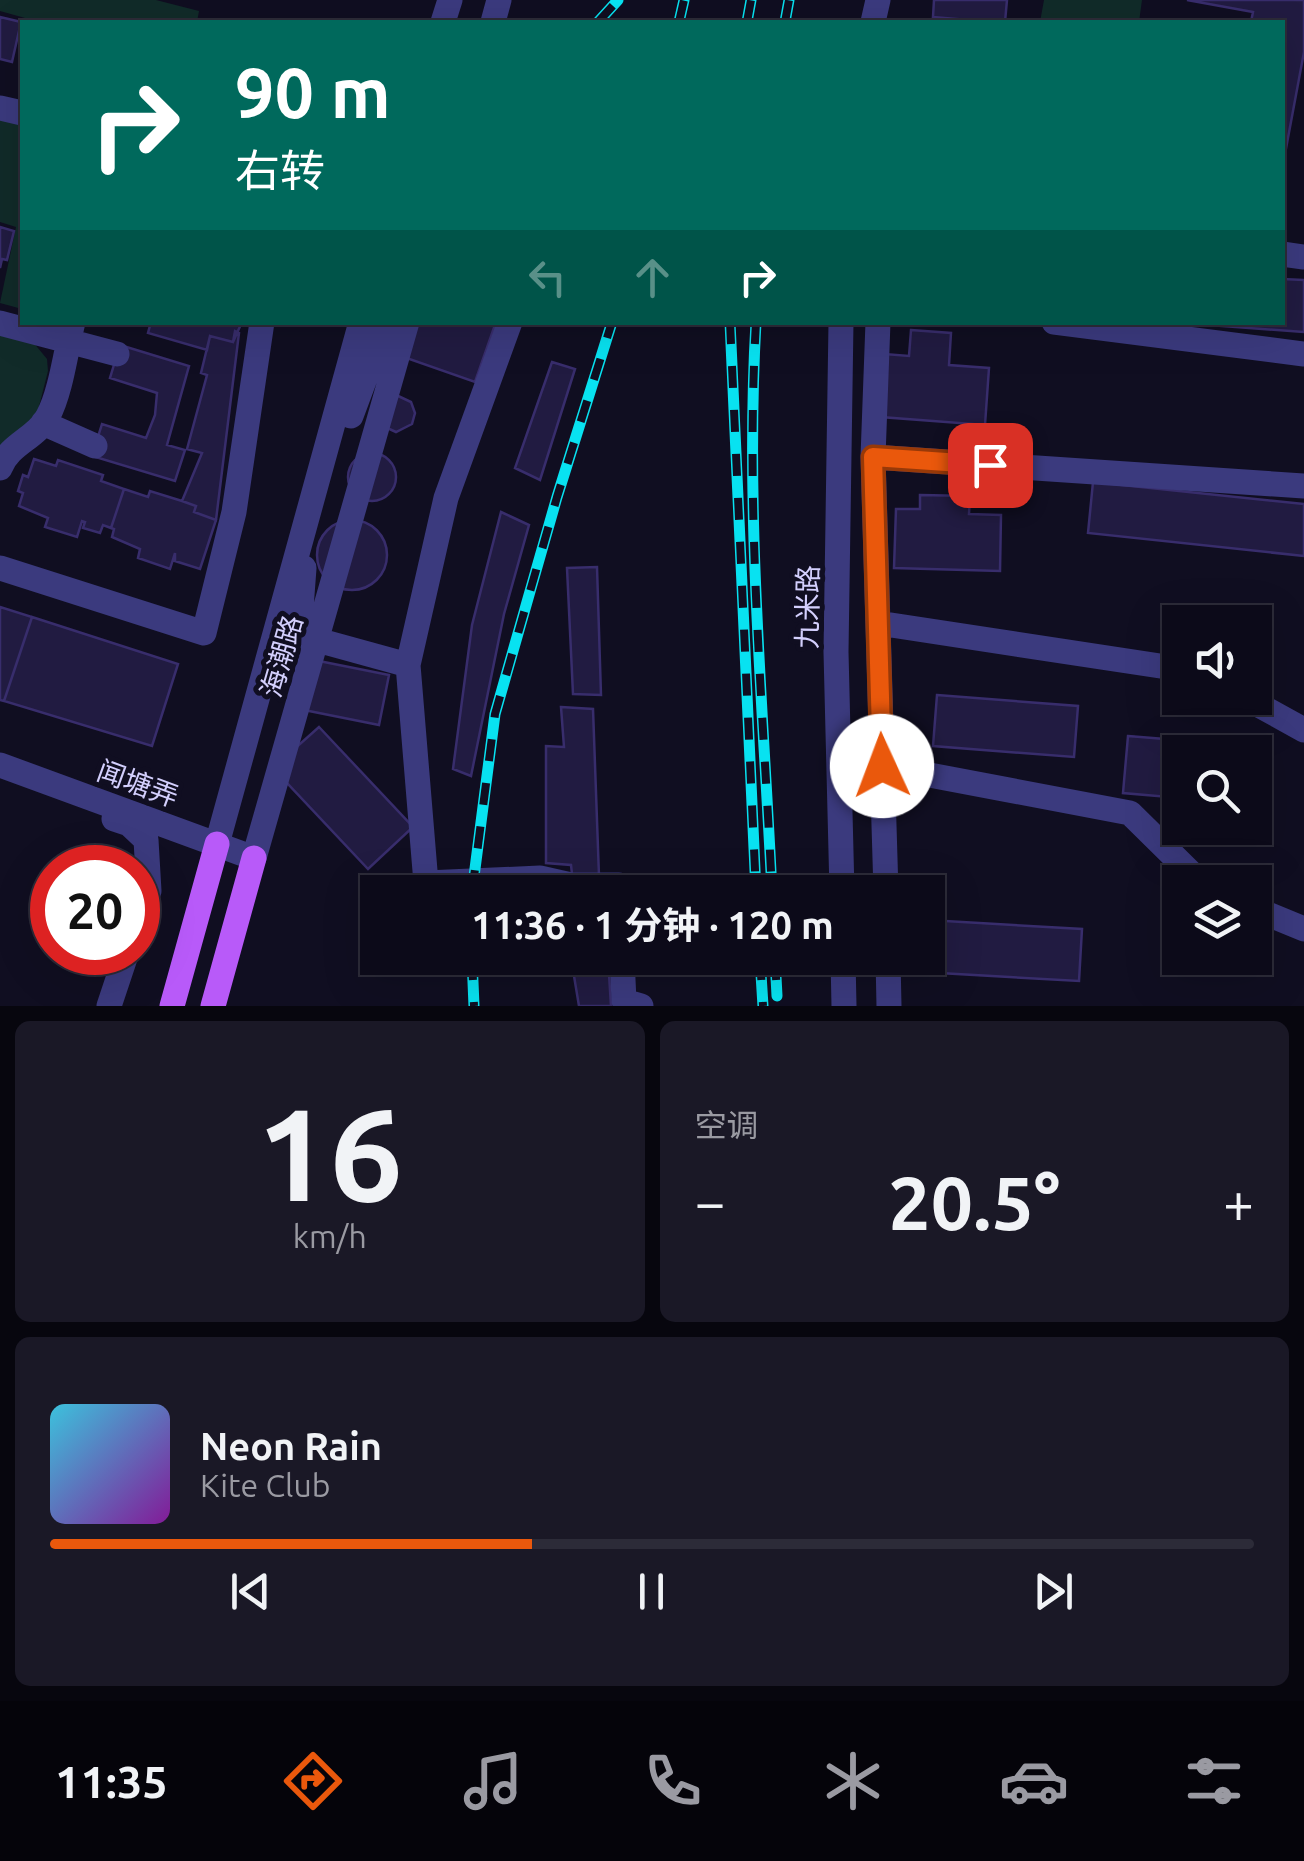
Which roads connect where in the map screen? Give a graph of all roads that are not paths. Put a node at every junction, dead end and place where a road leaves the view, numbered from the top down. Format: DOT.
graph roads {
  1 [pos="0,323"];
  2 [pos="262,325"];
  3 [pos="360,325"];
  4 [pos="385,325"];
  5 [pos="406,325"];
  6 [pos="509,325"];
  7 [pos="841,325"];
  8 [pos="878,325"];
  9 [pos="1077,325"];
  10 [pos="71,331"];
  11 [pos="117,354"];
  12 [pos="1304,354"];
  13 [pos="43,423"];
  14 [pos="95,446"];
  15 [pos="873,457"];
  16 [pos="0,468"];
  17 [pos="1304,486"];
  18 [pos="0,568"];
  19 [pos="878,624"];
  20 [pos="408,665"];
  21 [pos="1162,666"];
  22 [pos="1272,712"];
  23 [pos="1304,730"];
  24 [pos="0,765"];
  25 [pos="882,766"];
  26 [pos="0,783"];
  27 [pos="217,844"];
  28 [pos="146,845"];
  29 [pos="254,858"];
  30 [pos="1183,865"];
  31 [pos="425,875"];
  32 [pos="842,875"];
  33 [pos="885,875"];
  34 [pos="1272,916"];
  35 [pos="1304,929"];
  36 [pos="119,975"];
  37 [pos="623,975"];
  38 [pos="843,975"];
  39 [pos="888,975"];
  40 [pos="109,1006"];
  41 [pos="172,1006"];
  42 [pos="214,1006"];
  43 [pos="641,1006"];
  44 [pos="844,1006"];
  45 [pos="889,1006"];
  1 -- 10 [label="street"];
  2 -- 18 [label="street"];
  3 -- 27 [label="street, 海潮路"];
  4 -- 20 [label="street"];
  5 -- 29 [label="street, 海潮路"];
  6 -- 20 [label="street"];
  7 -- 32 [label="street, 九米路"];
  8 -- 15 [label="street"];
  9 -- 12 [label="street"];
  10 -- 11 [label="street"];
  10 -- 13 [label="street"];
  13 -- 14 [label="street"];
  13 -- 16 [label="street"];
  15 -- 17 [label="street"];
  15 -- 19 [label="street"];
  19 -- 21 [label="street"];
  19 -- 25 [label="street"];
  20 -- 31 [label="street"];
  22 -- 23 [label="street"];
  24 -- 27 [label="street, 闻塘弄"];
  25 -- 30 [label="street"];
  25 -- 33 [label="street"];
  26 -- 28 [label="street"];
  27 -- 29 [label="street, 闻塘弄"];
  27 -- 41 [label="main road, 海潮路"];
  29 -- 42 [label="main road, 海潮路"];
  34 -- 35 [label="street"];
  36 -- 40 [label="street"];
  37 -- 43 [label="street"];
  38 -- 44 [label="street"];
  39 -- 45 [label="street"];
}
